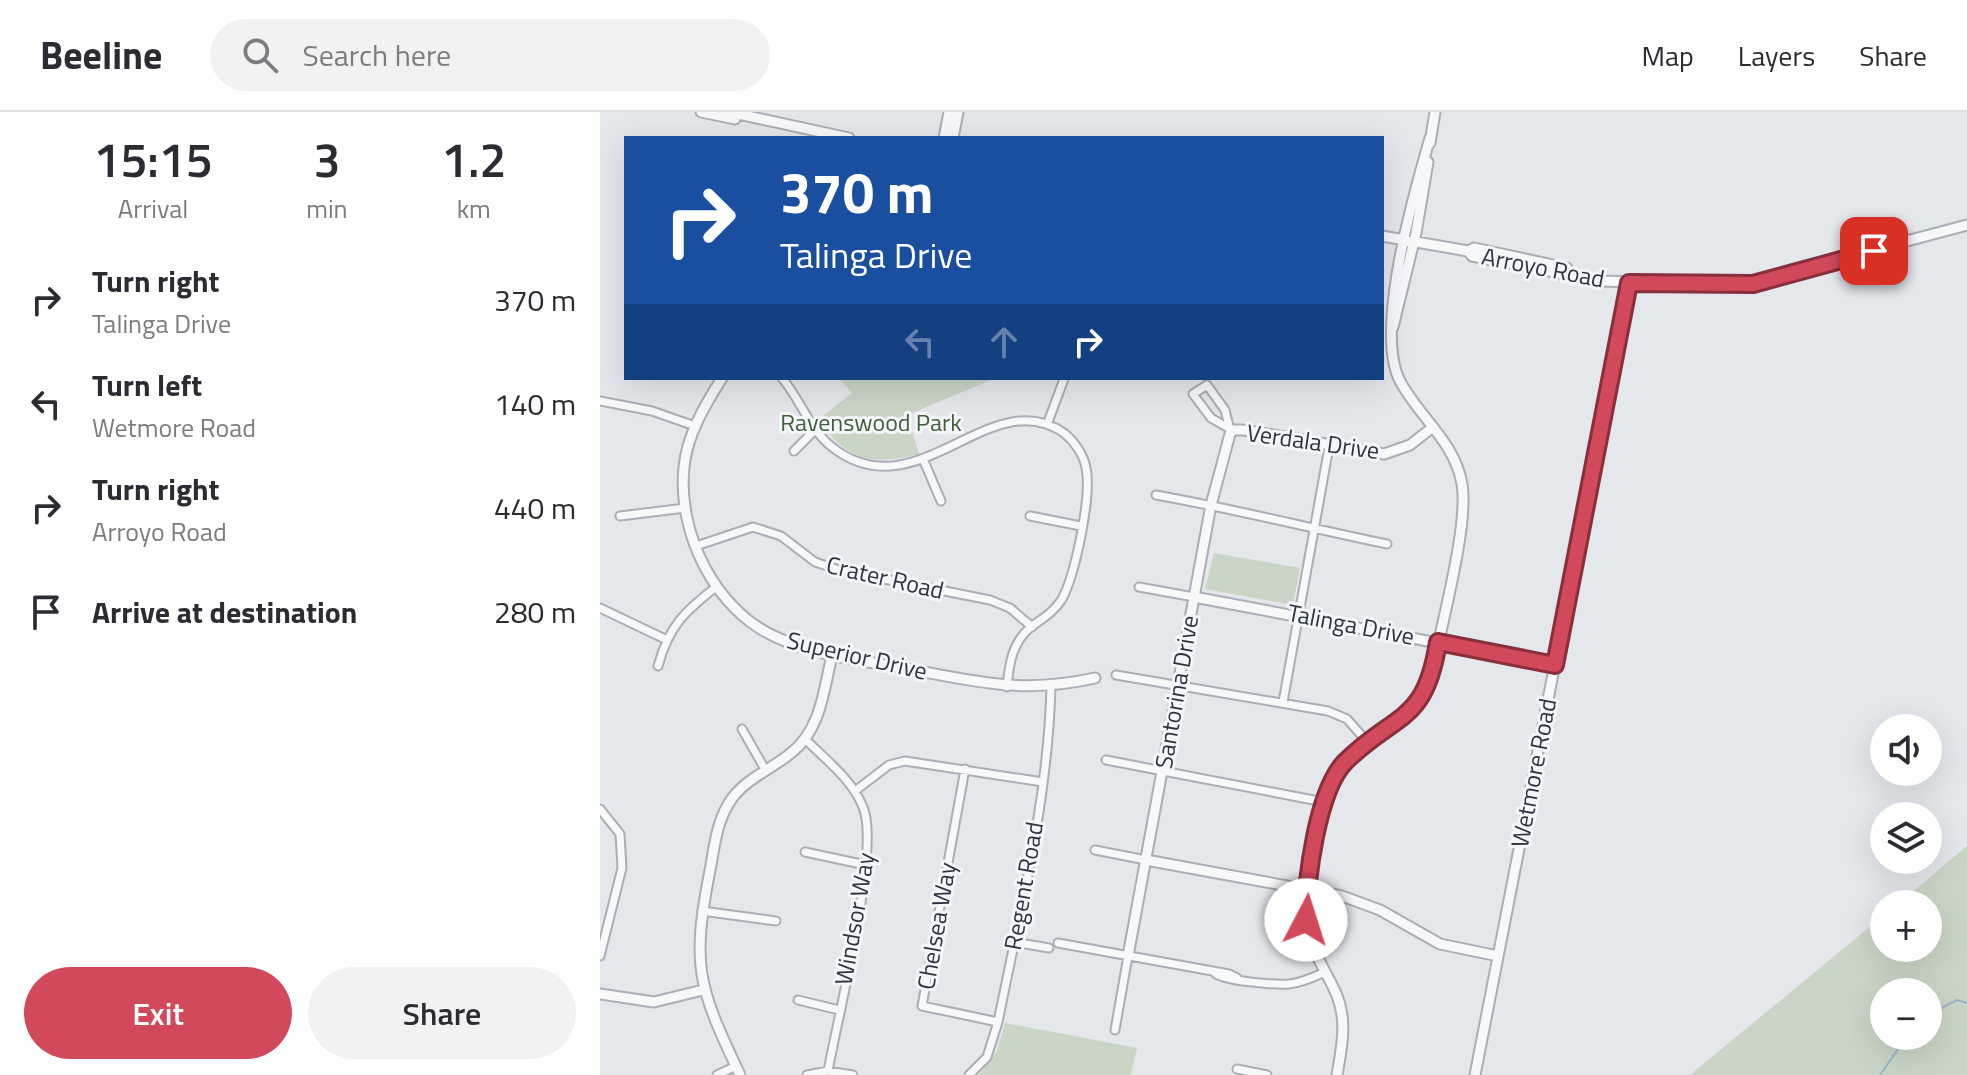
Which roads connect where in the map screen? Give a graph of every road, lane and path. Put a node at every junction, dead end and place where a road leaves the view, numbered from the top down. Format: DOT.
graph roads {
  1 [pos="701,112"];
  2 [pos="729,112"];
  3 [pos="949,112"];
  4 [pos="958,112"];
  5 [pos="1435,112"];
  6 [pos="804,134"];
  7 [pos="826,136"];
  8 [pos="944,136"];
  9 [pos="953,136"];
  10 [pos="1967,225"];
  11 [pos="1384,236"];
  12 [pos="1410,242"];
  13 [pos="1625,282"];
  14 [pos="721,380"];
  15 [pos="783,380"];
  16 [pos="1064,380"];
  17 [pos="600,401"];
  18 [pos="1048,422"];
  19 [pos="695,426"];
  20 [pos="1433,427"];
  21 [pos="1230,428"];
  22 [pos="816,429"];
  23 [pos="1329,447"];
  24 [pos="794,451"];
  25 [pos="923,459"];
  26 [pos="1156,495"];
  27 [pos="941,501"];
  28 [pos="1211,505"];
  29 [pos="685,508"];
  30 [pos="620,516"];
  31 [pos="1030,516"];
  32 [pos="1081,526"];
  33 [pos="1314,529"];
  34 [pos="1387,544"];
  35 [pos="696,546"];
  36 [pos="716,587"];
  37 [pos="1139,587"];
  38 [pos="1194,597"];
  39 [pos="600,608"];
  40 [pos="1298,615"];
  41 [pos="1032,627"];
  42 [pos="665,639"];
  43 [pos="1438,642"];
  44 [pos="832,655"];
  45 [pos="1555,665"];
  46 [pos="658,666"];
  47 [pos="1116,675"];
  48 [pos="1095,678"];
  49 [pos="1177,686"];
  50 [pos="1007,687"];
  51 [pos="1051,687"];
  52 [pos="1283,702"];
  53 [pos="742,729"];
  54 [pos="806,740"];
  55 [pos="1369,744"];
  56 [pos="1106,760"];
  57 [pos="965,769"];
  58 [pos="766,771"];
  59 [pos="1163,771"];
  60 [pos="1043,782"];
  61 [pos="855,791"];
  62 [pos="1324,802"];
  63 [pos="600,809"];
  64 [pos="1095,850"];
  65 [pos="805,852"];
  66 [pos="1146,860"];
  67 [pos="866,865"];
  68 [pos="1308,890"];
  69 [pos="702,911"];
  70 [pos="776,921"];
  71 [pos="1014,942"];
  72 [pos="1058,943"];
  73 [pos="1049,948"];
  74 [pos="600,956"];
  75 [pos="1128,956"];
  76 [pos="1498,956"];
  77 [pos="1325,972"];
  78 [pos="703,990"];
  79 [pos="600,994"];
  80 [pos="798,1000"];
  81 [pos="839,1010"];
  82 [pos="998,1022"];
  83 [pos="1115,1030"];
  84 [pos="1237,1069"];
  85 [pos="738,1070"];
  86 [pos="828,1071"];
  87 [pos="717,1075"];
  88 [pos="807,1075"];
  89 [pos="853,1075"];
  90 [pos="969,1075"];
  91 [pos="1267,1075"];
  92 [pos="1337,1075"];
  93 [pos="1475,1075"];
  1 -- 6 [label="street"];
  2 -- 6 [label="street"];
  3 -- 8 [label="street"];
  4 -- 9 [label="street"];
  5 -- 12 [label="street"];
  6 -- 7 [label="street"];
  10 -- 13 [label="street, Arroyo Road"];
  11 -- 12 [label="street, Arroyo Road"];
  12 -- 13 [label="street, Arroyo Road"];
  12 -- 20 [label="street"];
  13 -- 45 [label="street, Wetmore Road"];
  14 -- 19 [label="street, Superior Drive"];
  15 -- 22 [label="street"];
  16 -- 18 [label="street"];
  17 -- 19 [label="street"];
  18 -- 25 [label="street"];
  18 -- 32 [label="street"];
  19 -- 29 [label="street, Superior Drive"];
  20 -- 23 [label="street, Verdala Drive"];
  20 -- 43 [label="street"];
  21 -- 21 [label="street"];
  21 -- 23 [label="street, Verdala Drive"];
  21 -- 28 [label="street, Santorina Drive"];
  22 -- 24 [label="street"];
  22 -- 25 [label="street"];
  23 -- 33 [label="street"];
  25 -- 27 [label="street"];
  26 -- 28 [label="street"];
  28 -- 33 [label="street"];
  28 -- 38 [label="street, Santorina Drive"];
  29 -- 30 [label="street"];
  29 -- 35 [label="street, Superior Drive"];
  31 -- 32 [label="street"];
  32 -- 41 [label="street"];
  33 -- 34 [label="street"];
  33 -- 40 [label="street"];
  35 -- 36 [label="street, Superior Drive"];
  35 -- 41 [label="street, Crater Road"];
  36 -- 42 [label="street"];
  36 -- 44 [label="street, Superior Drive"];
  37 -- 38 [label="street"];
  38 -- 40 [label="street, Talinga Drive"];
  38 -- 49 [label="street, Santorina Drive"];
  39 -- 42 [label="street"];
  40 -- 43 [label="street, Talinga Drive"];
  40 -- 52 [label="street"];
  41 -- 50 [label="street"];
  42 -- 46 [label="street"];
  43 -- 45 [label="street, Talinga Drive"];
  43 -- 55 [label="street"];
  44 -- 50 [label="street, Superior Drive"];
  44 -- 54 [label="street"];
  45 -- 76 [label="street, Wetmore Road"];
  47 -- 49 [label="street"];
  48 -- 51 [label="street, Superior Drive"];
  49 -- 52 [label="street"];
  49 -- 59 [label="street, Santorina Drive"];
  50 -- 51 [label="street, Superior Drive"];
  51 -- 60 [label="street, Regent Road"];
  52 -- 55 [label="street"];
  53 -- 58 [label="street"];
  54 -- 58 [label="street"];
  54 -- 61 [label="street, Windsor Way"];
  55 -- 62 [label="street"];
  56 -- 59 [label="street"];
  57 -- 60 [label="street"];
  57 -- 61 [label="street"];
  57 -- 82 [label="street, Chelsea Way"];
  58 -- 69 [label="street"];
  59 -- 62 [label="street"];
  59 -- 66 [label="street, Santorina Drive"];
  60 -- 71 [label="street, Regent Road"];
  61 -- 67 [label="street, Windsor Way"];
  62 -- 68 [label="street"];
  63 -- 74 [label="street"];
  64 -- 66 [label="street"];
  65 -- 67 [label="street"];
  66 -- 68 [label="street"];
  66 -- 75 [label="street, Santorina Drive"];
  67 -- 81 [label="street, Windsor Way"];
  68 -- 76 [label="street"];
  68 -- 77 [label="street"];
  69 -- 70 [label="street"];
  69 -- 78 [label="street"];
  71 -- 73 [label="street"];
  71 -- 82 [label="street, Regent Road"];
  72 -- 75 [label="street"];
  75 -- 77 [label="street"];
  75 -- 83 [label="street"];
  76 -- 93 [label="street, Wetmore Road"];
  77 -- 92 [label="street"];
  78 -- 79 [label="street"];
  78 -- 85 [label="street"];
  80 -- 81 [label="street"];
  81 -- 86 [label="street, Windsor Way"];
  82 -- 90 [label="street, Regent Road"];
  84 -- 91 [label="street"];
  85 -- 87 [label="street"];
  86 -- 88 [label="street"];
  86 -- 89 [label="street"];
}
